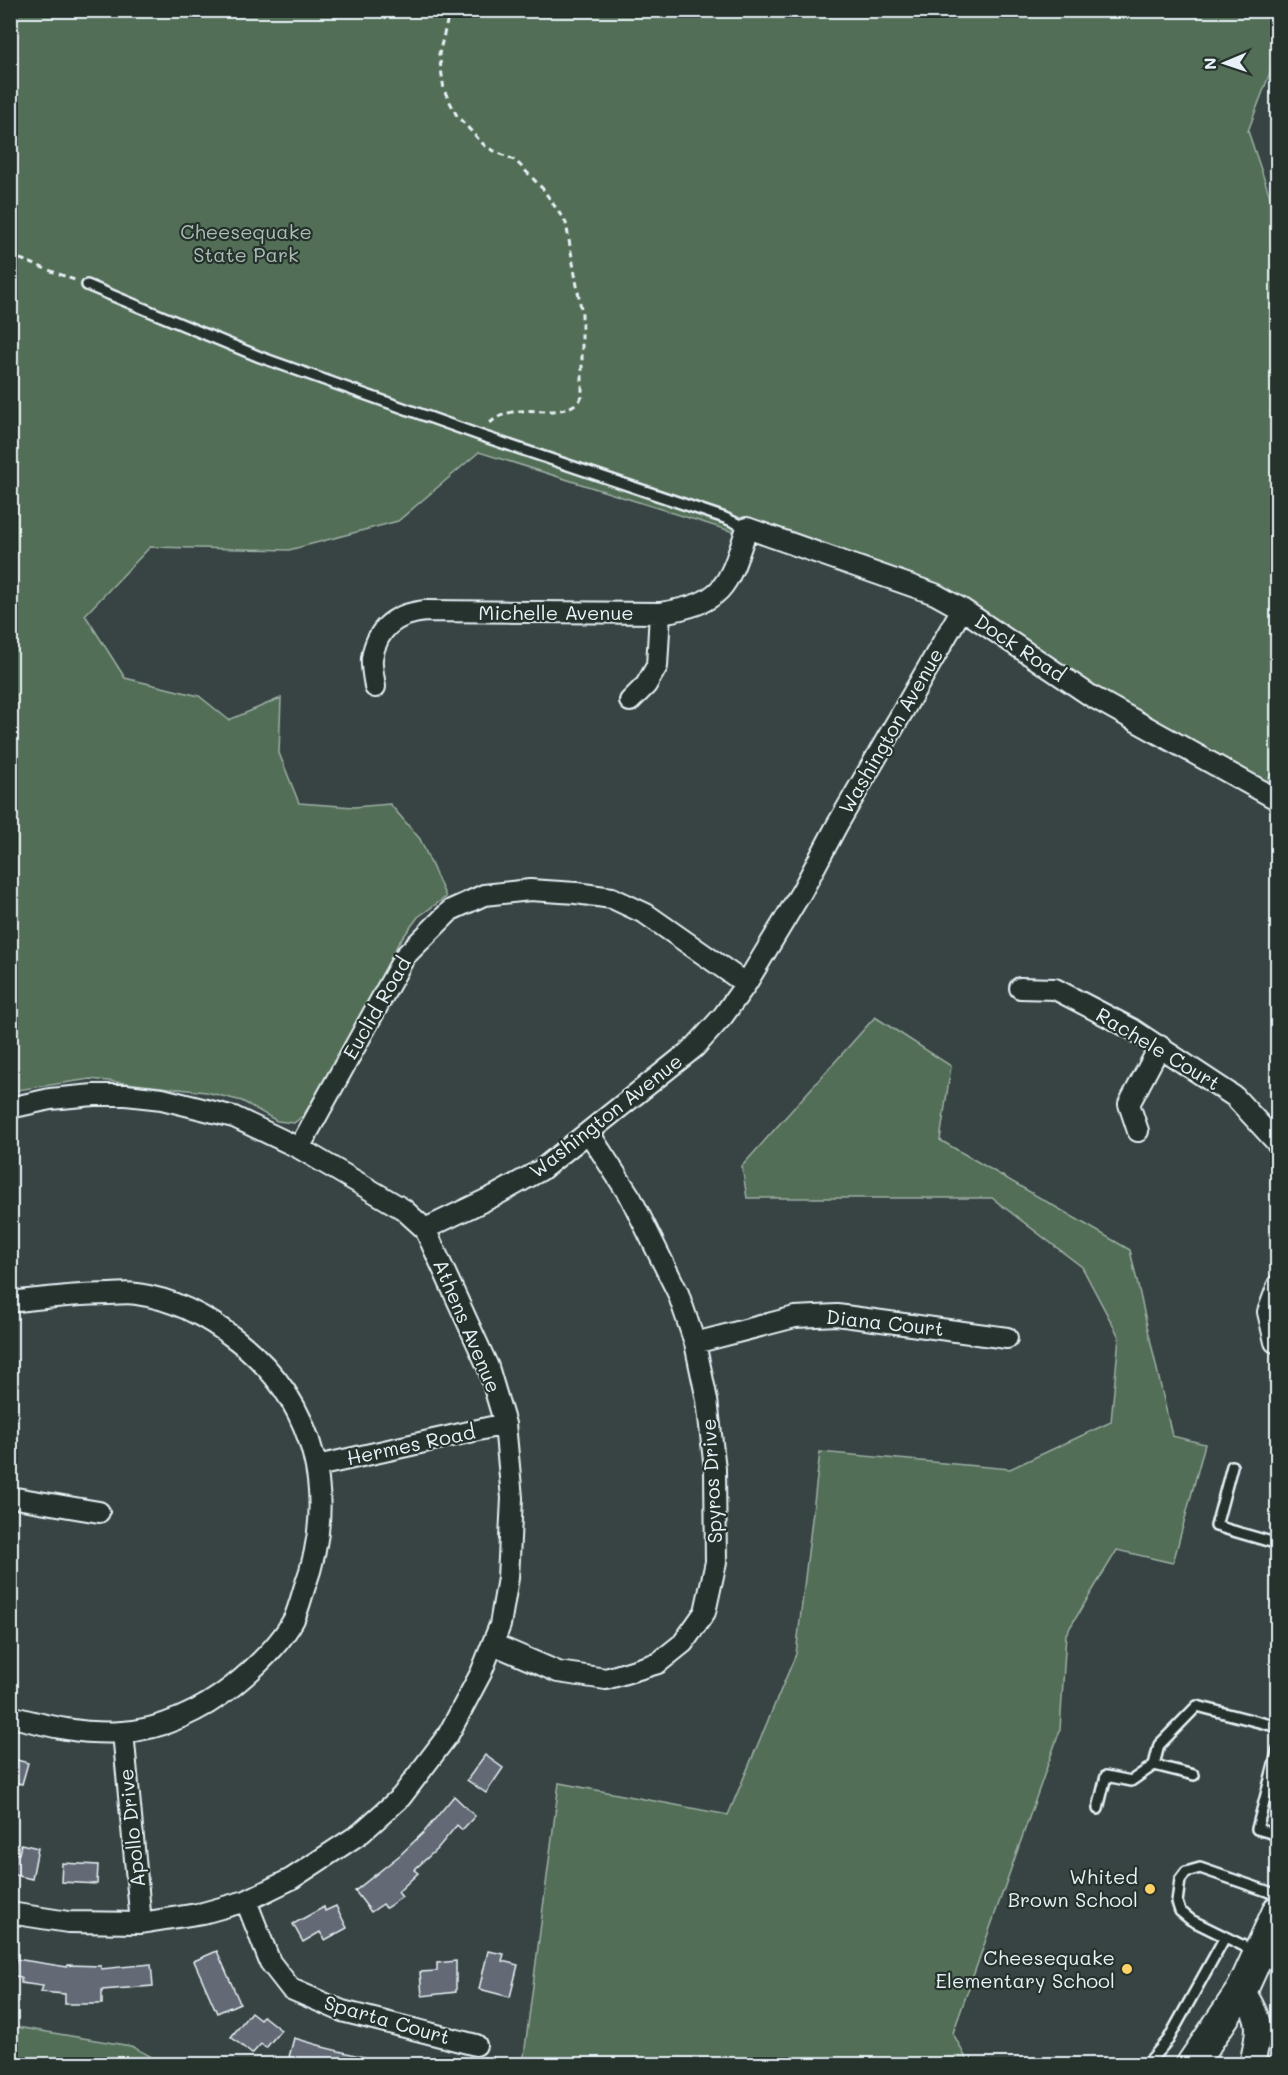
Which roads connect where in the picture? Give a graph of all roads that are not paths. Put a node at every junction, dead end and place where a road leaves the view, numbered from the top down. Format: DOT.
graph roads {
  1 [pos="87,285"];
  2 [pos="747,528"];
  3 [pos="962,609"];
  4 [pos="660,613"];
  5 [pos="375,687"];
  6 [pos="630,701"];
  7 [pos="1278,800"];
  8 [pos="746,984"];
  9 [pos="1020,988"];
  10 [pos="1160,1046"];
  11 [pos="10,1108"];
  12 [pos="1138,1131"];
  13 [pos="589,1133"];
  14 [pos="1278,1144"];
  15 [pos="298,1148"];
  16 [pos="424,1229"];
  17 [pos="1278,1285"];
  18 [pos="10,1302"];
  19 [pos="1006,1338"];
  20 [pos="1275,1342"];
  21 [pos="695,1343"];
  22 [pos="505,1424"];
  23 [pos="316,1466"];
  24 [pos="1232,1466"];
  25 [pos="10,1497"];
  26 [pos="99,1512"];
  27 [pos="1278,1544"];
  28 [pos="492,1644"];
  29 [pos="10,1716"];
  30 [pos="1278,1727"];
  31 [pos="123,1732"];
  32 [pos="1278,1749"];
  33 [pos="1154,1766"];
  34 [pos="1194,1775"];
  35 [pos="1098,1809"];
  36 [pos="1278,1835"];
  37 [pos="1278,1895"];
  38 [pos="246,1901"];
  39 [pos="10,1913"];
  40 [pos="141,1923"];
  41 [pos="1271,1934"];
  42 [pos="1225,1937"];
  43 [pos="1242,1990"];
  44 [pos="476,2045"];
  45 [pos="1147,2064"];
  46 [pos="1192,2064"];
  47 [pos="1252,2064"];
  1 -- 2 [label="lane"];
  2 -- 3 [label="street, Dock Road"];
  2 -- 4 [label="street, Michelle Avenue"];
  3 -- 7 [label="street, Dock Road"];
  3 -- 8 [label="street, Washington Avenue"];
  4 -- 5 [label="street, Michelle Avenue"];
  4 -- 6 [label="street"];
  8 -- 13 [label="street, Washington Avenue"];
  8 -- 15 [label="street, Euclid Road"];
  9 -- 10 [label="street, Rachele Court"];
  10 -- 12 [label="street"];
  10 -- 14 [label="street, Rachele Court"];
  11 -- 15 [label="street"];
  13 -- 16 [label="street, Washington Avenue"];
  13 -- 21 [label="street, Spyros Drive"];
  15 -- 16 [label="street"];
  16 -- 22 [label="street, Athens Avenue"];
  17 -- 20 [label="street"];
  18 -- 23 [label="street"];
  19 -- 21 [label="street, Diana Court"];
  21 -- 28 [label="street, Spyros Drive"];
  22 -- 23 [label="street, Hermes Road"];
  22 -- 28 [label="street, Athens Avenue"];
  23 -- 31 [label="street"];
  24 -- 27 [label="lane"];
  25 -- 26 [label="street"];
  28 -- 38 [label="street, Athens Avenue"];
  29 -- 31 [label="street"];
  30 -- 33 [label="lane"];
  31 -- 40 [label="street, Apollo Drive"];
  32 -- 36 [label="lane"];
  33 -- 34 [label="lane"];
  33 -- 35 [label="lane"];
  37 -- 42 [label="lane"];
  38 -- 40 [label="street, Athens Avenue"];
  38 -- 44 [label="street, Sparta Court"];
  39 -- 40 [label="street, Athens Avenue"];
  41 -- 42 [label="lane"];
  41 -- 43 [label="main road"];
  42 -- 45 [label="lane"];
  43 -- 46 [label="main road"];
  43 -- 47 [label="street"];
}
